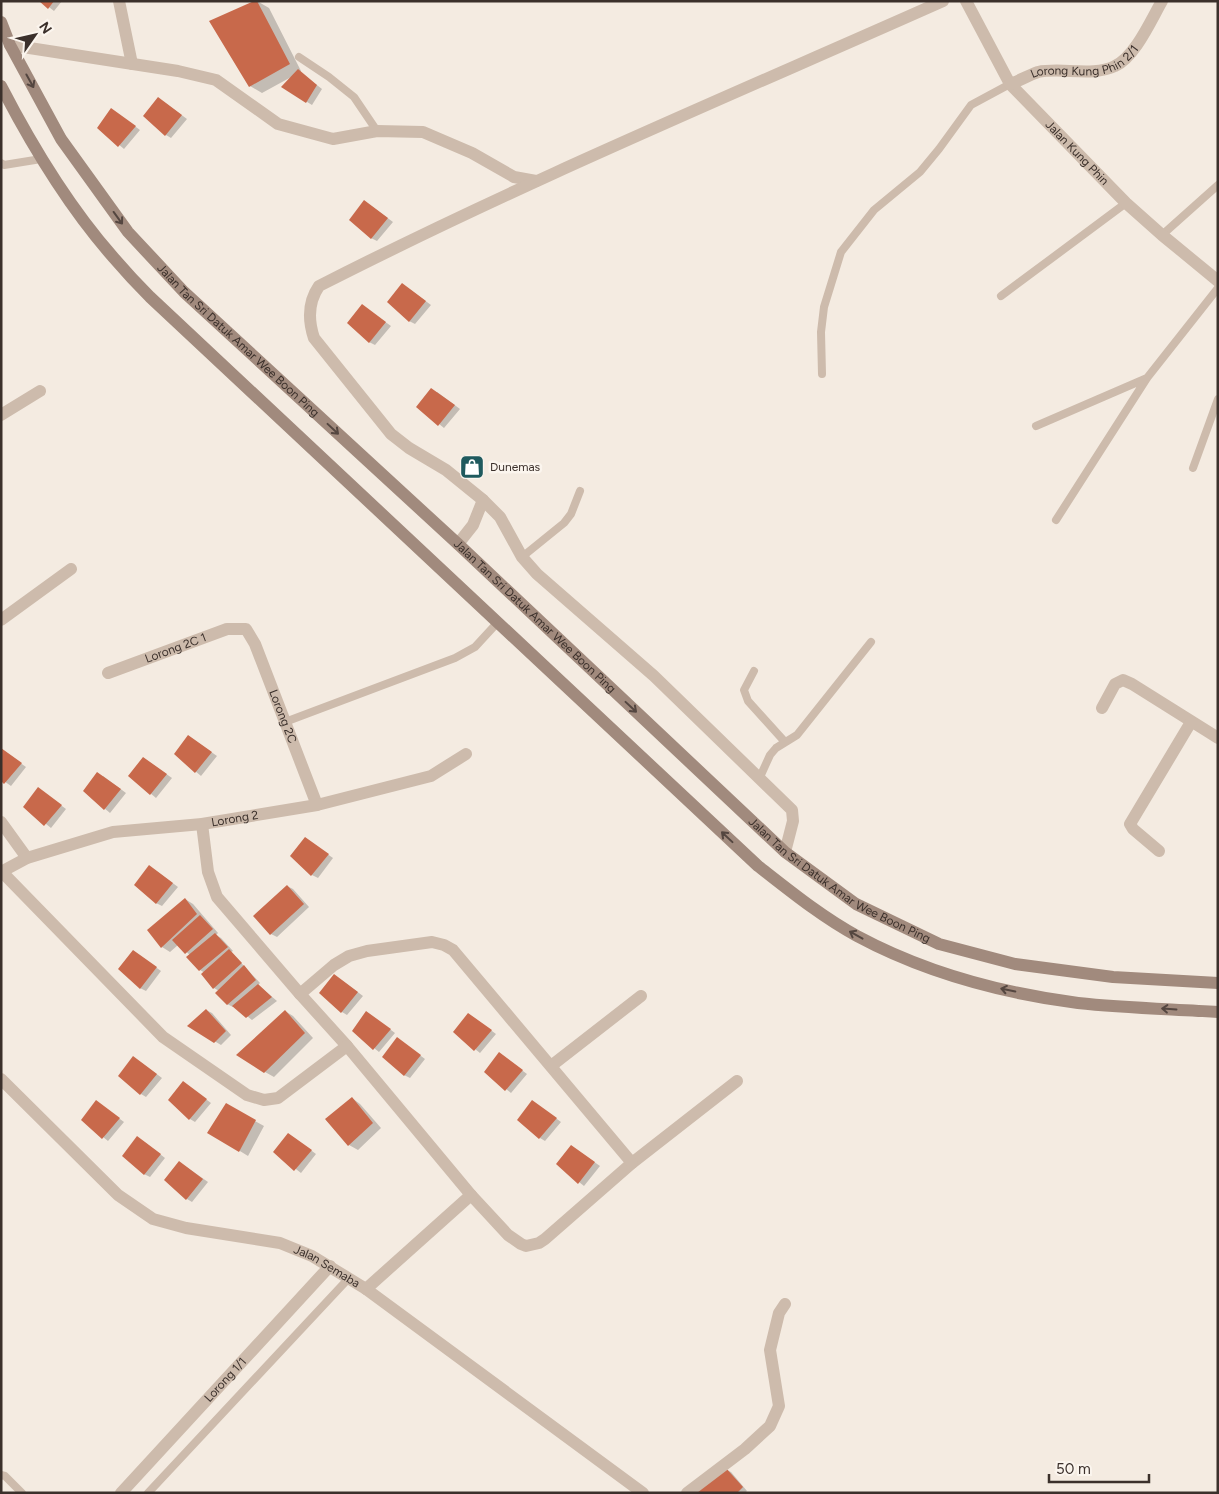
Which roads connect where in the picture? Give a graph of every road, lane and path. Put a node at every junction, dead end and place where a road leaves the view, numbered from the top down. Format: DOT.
graph roads {
  1 [pos="118,1"];
  2 [pos="943,1"];
  3 [pos="966,1"];
  4 [pos="1162,1"];
  5 [pos="1,22"];
  6 [pos="10,45"];
  7 [pos="299,57"];
  8 [pos="132,64"];
  9 [pos="1010,84"];
  10 [pos="1,86"];
  11 [pos="377,131"];
  12 [pos="41,159"];
  13 [pos="2,166"];
  14 [pos="536,181"];
  15 [pos="1218,185"];
  16 [pos="1126,202"];
  17 [pos="1162,235"];
  18 [pos="1218,280"];
  19 [pos="1218,288"];
  20 [pos="1001,296"];
  21 [pos="822,374"];
  22 [pos="1147,378"];
  23 [pos="40,391"];
  24 [pos="1218,398"];
  25 [pos="1,415"];
  26 [pos="1036,426"];
  27 [pos="1193,468"];
  28 [pos="580,491"];
  29 [pos="483,500"];
  30 [pos="1056,520"];
  31 [pos="458,544"];
  32 [pos="522,557"];
  33 [pos="71,569"];
  34 [pos="1,620"];
  35 [pos="498,622"];
  36 [pos="246,630"];
  37 [pos="871,642"];
  38 [pos="754,671"];
  39 [pos="108,673"];
  40 [pos="1102,708"];
  41 [pos="285,722"];
  42 [pos="1191,722"];
  43 [pos="1218,738"];
  44 [pos="785,742"];
  45 [pos="466,754"];
  46 [pos="760,777"];
  47 [pos="317,805"];
  48 [pos="1,822"];
  49 [pos="202,824"];
  50 [pos="1159,851"];
  51 [pos="785,852"];
  52 [pos="27,858"];
  53 [pos="2,872"];
  54 [pos="1218,983"];
  55 [pos="300,994"];
  56 [pos="641,996"];
  57 [pos="1218,1012"];
  58 [pos="347,1046"];
  59 [pos="551,1066"];
  60 [pos="1,1079"];
  61 [pos="736,1081"];
  62 [pos="632,1163"];
  63 [pos="471,1195"];
  64 [pos="330,1266"];
  65 [pos="350,1278"];
  66 [pos="366,1289"];
  67 [pos="785,1304"];
  68 [pos="1,1475"];
  69 [pos="22,1493"];
  70 [pos="121,1493"];
  71 [pos="148,1493"];
  72 [pos="643,1493"];
  73 [pos="687,1493"];
  1 -- 8 [label="street"];
  2 -- 14 [label="street"];
  3 -- 9 [label="street, Jalan Kung Phin"];
  4 -- 9 [label="street, Lorong Kung Phin 2/1"];
  5 -- 6 [label="main road, Jalan Tan Sri Datuk Amar Wee Boon Ping"];
  6 -- 8 [label="street"];
  6 -- 31 [label="main road, Jalan Tan Sri Datuk Amar Wee Boon Ping, one-way"];
  7 -- 11 [label="lane"];
  8 -- 11 [label="street"];
  9 -- 16 [label="street, Jalan Kung Phin"];
  9 -- 21 [label="lane"];
  10 -- 12 [label="main road"];
  11 -- 14 [label="street"];
  12 -- 13 [label="lane"];
  12 -- 35 [label="main road"];
  14 -- 29 [label="street"];
  15 -- 17 [label="lane"];
  16 -- 17 [label="street, Jalan Kung Phin"];
  16 -- 20 [label="lane"];
  17 -- 18 [label="street, Jalan Kung Phin"];
  19 -- 22 [label="lane"];
  22 -- 26 [label="lane"];
  22 -- 30 [label="lane"];
  23 -- 25 [label="street"];
  24 -- 27 [label="lane"];
  28 -- 32 [label="lane"];
  29 -- 31 [label="street"];
  29 -- 32 [label="street"];
  31 -- 51 [label="main road, Jalan Tan Sri Datuk Amar Wee Boon Ping, one-way"];
  32 -- 46 [label="street"];
  33 -- 34 [label="street"];
  35 -- 41 [label="lane"];
  57 -- 35 [label="main road, one-way"];
  36 -- 39 [label="street, Lorong 2C 1"];
  36 -- 41 [label="street, Lorong 2C"];
  37 -- 44 [label="lane"];
  38 -- 44 [label="lane"];
  40 -- 42 [label="street"];
  41 -- 47 [label="street, Lorong 2C"];
  42 -- 43 [label="street"];
  42 -- 50 [label="street"];
  44 -- 46 [label="lane"];
  45 -- 47 [label="street, Lorong 2"];
  46 -- 51 [label="street"];
  47 -- 49 [label="street, Lorong 2"];
  48 -- 52 [label="street"];
  49 -- 52 [label="street, Lorong 2"];
  49 -- 55 [label="street"];
  51 -- 54 [label="main road, Jalan Tan Sri Datuk Amar Wee Boon Ping"];
  52 -- 53 [label="street, Lorong 2"];
  53 -- 58 [label="street"];
  55 -- 58 [label="street"];
  55 -- 59 [label="street"];
  56 -- 59 [label="street"];
  58 -- 63 [label="street"];
  59 -- 62 [label="street"];
  60 -- 64 [label="street, Jalan Semaba"];
  61 -- 62 [label="street"];
  62 -- 63 [label="street"];
  63 -- 66 [label="street"];
  64 -- 65 [label="street, Jalan Semaba"];
  64 -- 70 [label="street, Lorong 1/1"];
  65 -- 66 [label="street, Jalan Semaba"];
  65 -- 71 [label="lane"];
  66 -- 72 [label="street, Jalan Semaba"];
  67 -- 73 [label="street"];
  68 -- 69 [label="lane"];
}
